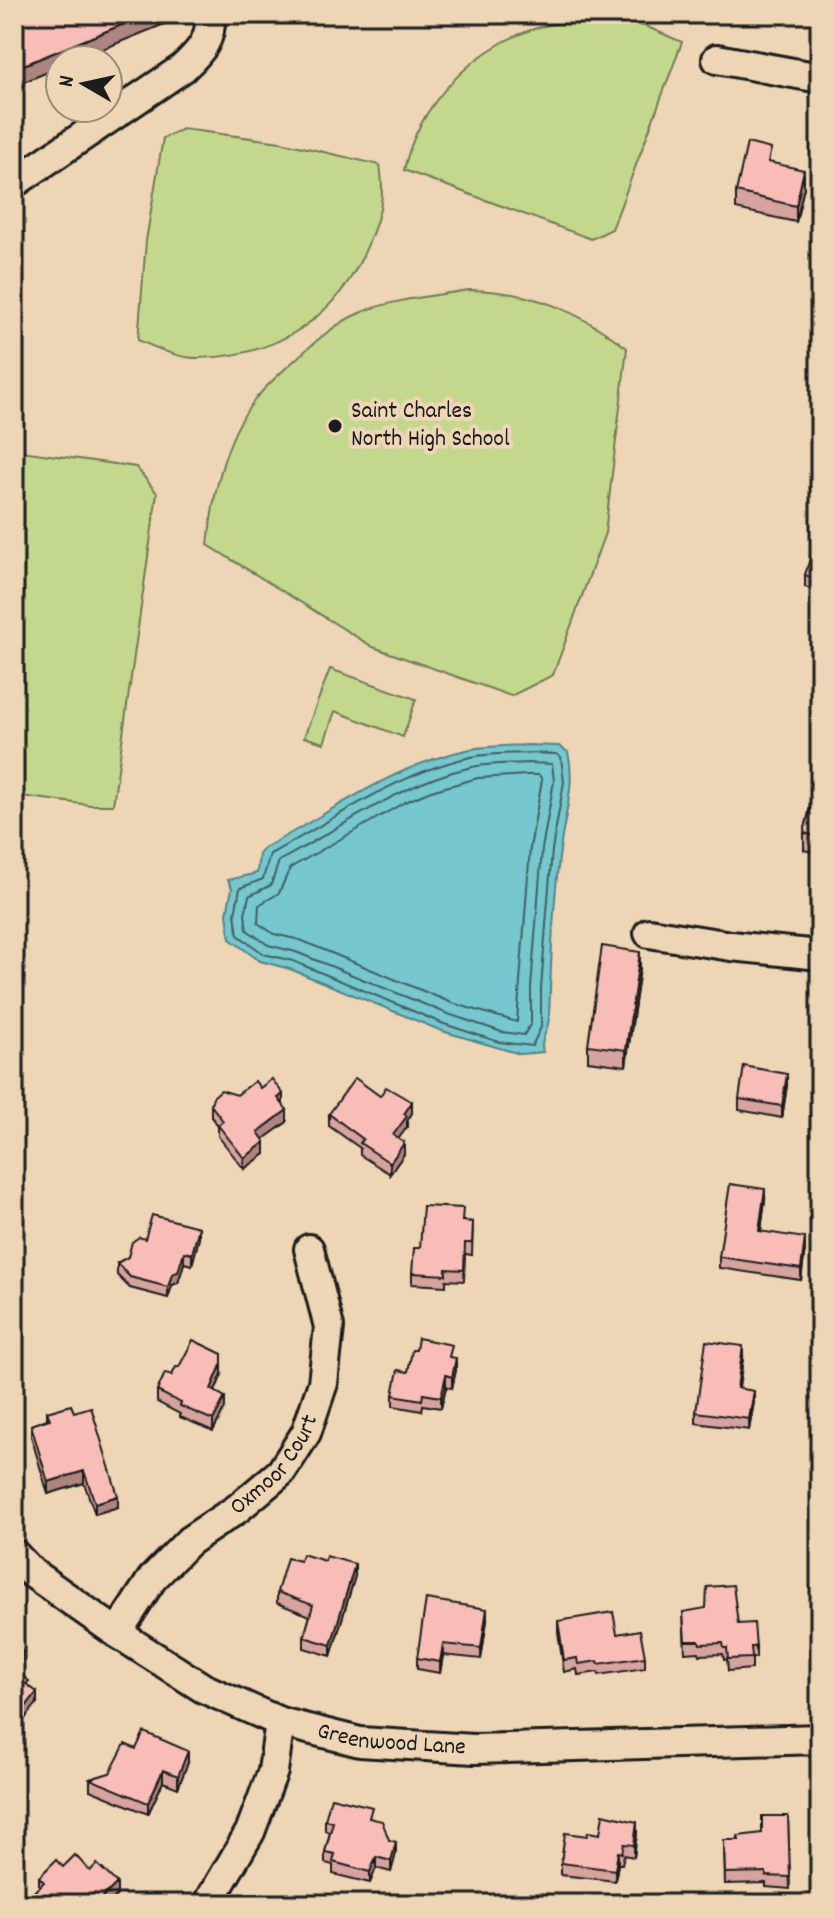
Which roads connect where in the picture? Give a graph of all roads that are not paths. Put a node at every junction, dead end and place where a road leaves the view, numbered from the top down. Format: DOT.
graph roads {
  1 [pos="210,14"];
  2 [pos="717,59"];
  3 [pos="820,78"];
  4 [pos="14,183"];
  5 [pos="649,933"];
  6 [pos="820,955"];
  7 [pos="309,1249"];
  8 [pos="14,1554"];
  9 [pos="117,1633"];
  10 [pos="280,1722"];
  11 [pos="820,1739"];
  12 [pos="208,1904"];
  1 -- 4 [label="street"];
  2 -- 3 [label="street"];
  5 -- 6 [label="street"];
  7 -- 9 [label="street, Oxmoor Court"];
  8 -- 9 [label="street, Greenwood Lane"];
  9 -- 10 [label="street, Greenwood Lane"];
  10 -- 11 [label="street, Greenwood Lane"];
  10 -- 12 [label="street"];
}
